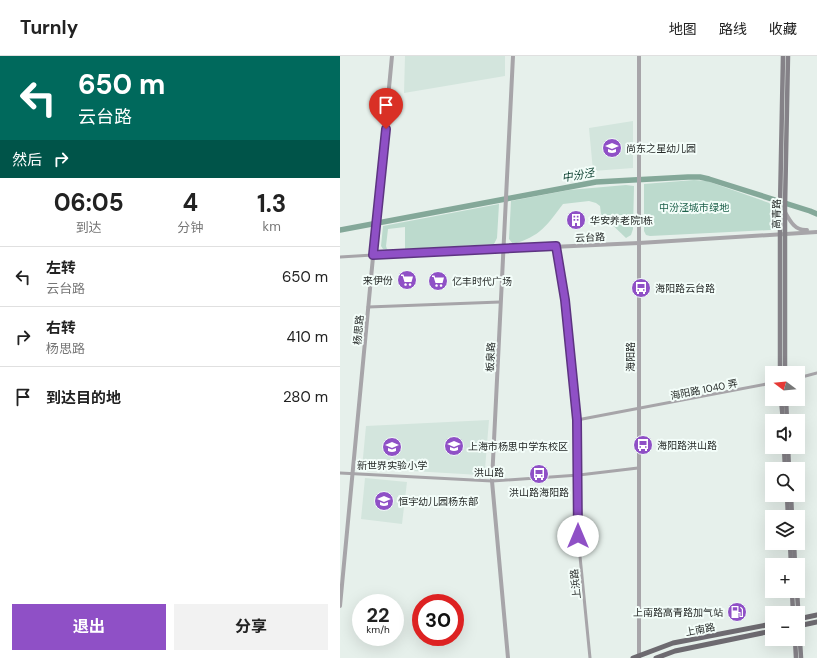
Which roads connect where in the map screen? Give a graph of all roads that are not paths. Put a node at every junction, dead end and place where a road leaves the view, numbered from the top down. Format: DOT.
graph roads {
  1 [pos="392,56"];
  2 [pos="513,56"];
  3 [pos="639,56"];
  4 [pos="783,56"];
  5 [pos="788,56"];
  6 [pos="783,195"];
  7 [pos="783,208"];
  8 [pos="817,232"];
  9 [pos="782,235"];
  10 [pos="639,243"];
  11 [pos="556,246"];
  12 [pos="503,249"];
  13 [pos="373,255"];
  14 [pos="340,257"];
  15 [pos="500,302"];
  16 [pos="368,307"];
  17 [pos="780,366"];
  18 [pos="785,366"];
  19 [pos="817,373"];
  20 [pos="805,376"];
  21 [pos="765,384"];
  22 [pos="638,409"];
  23 [pos="577,420"];
  24 [pos="638,468"];
  25 [pos="340,473"];
  26 [pos="352,474"];
  27 [pos="579,475"];
  28 [pos="492,481"];
  29 [pos="340,606"];
  30 [pos="817,615"];
  31 [pos="805,618"];
  32 [pos="817,622"];
  33 [pos="765,625"];
  34 [pos="805,625"];
  35 [pos="765,632"];
  36 [pos="795,646"];
  37 [pos="800,646"];
  38 [pos="637,657"];
  39 [pos="508,658"];
  40 [pos="590,658"];
  41 [pos="656,658"];
  42 [pos="796,658"];
  43 [pos="801,658"];
  1 -- 13 [label="street, 杨思路"];
  2 -- 12 [label="street, 板泉路"];
  3 -- 10 [label="street, 海阳路"];
  4 -- 6 [label="main road, 高青路"];
  5 -- 6 [label="main road, 高青路"];
  6 -- 7 [label="main road, 高青路"];
  7 -- 8 [label="street"];
  7 -- 9 [label="main road, 高青路"];
  8 -- 9 [label="street, 云台路"];
  9 -- 10 [label="street, 云台路"];
  9 -- 17 [label="main road, 高青路"];
  9 -- 18 [label="main road, 高青路"];
  10 -- 11 [label="street, 云台路"];
  10 -- 22 [label="street, 海阳路"];
  11 -- 12 [label="street, 云台路"];
  11 -- 23 [label="street, 上浜路"];
  12 -- 13 [label="street, 云台路"];
  12 -- 15 [label="street, 板泉路"];
  13 -- 14 [label="street, 云台路"];
  13 -- 16 [label="street, 杨思路"];
  15 -- 16 [label="street"];
  15 -- 28 [label="street, 板泉路"];
  16 -- 26 [label="street, 杨思路"];
  19 -- 20 [label="street"];
  21 -- 22 [label="street, 海阳路 1040 弄"];
  22 -- 23 [label="street, 海阳路 1040 弄"];
  22 -- 24 [label="street, 海阳路"];
  23 -- 27 [label="street, 上浜路"];
  24 -- 27 [label="street, 洪山路"];
  24 -- 38 [label="street, 海阳路"];
  25 -- 26 [label="street, 洪山路"];
  26 -- 28 [label="street, 洪山路"];
  26 -- 29 [label="street, 杨思路"];
  27 -- 28 [label="street, 洪山路"];
  27 -- 40 [label="street, 上浜路"];
  28 -- 39 [label="street, 板泉路"];
  30 -- 31 [label="main road"];
  32 -- 34 [label="main road"];
  33 -- 38 [label="main road, 上南路"];
  35 -- 41 [label="main road, 上南路"];
  36 -- 42 [label="main road"];
  37 -- 43 [label="main road"];
}
